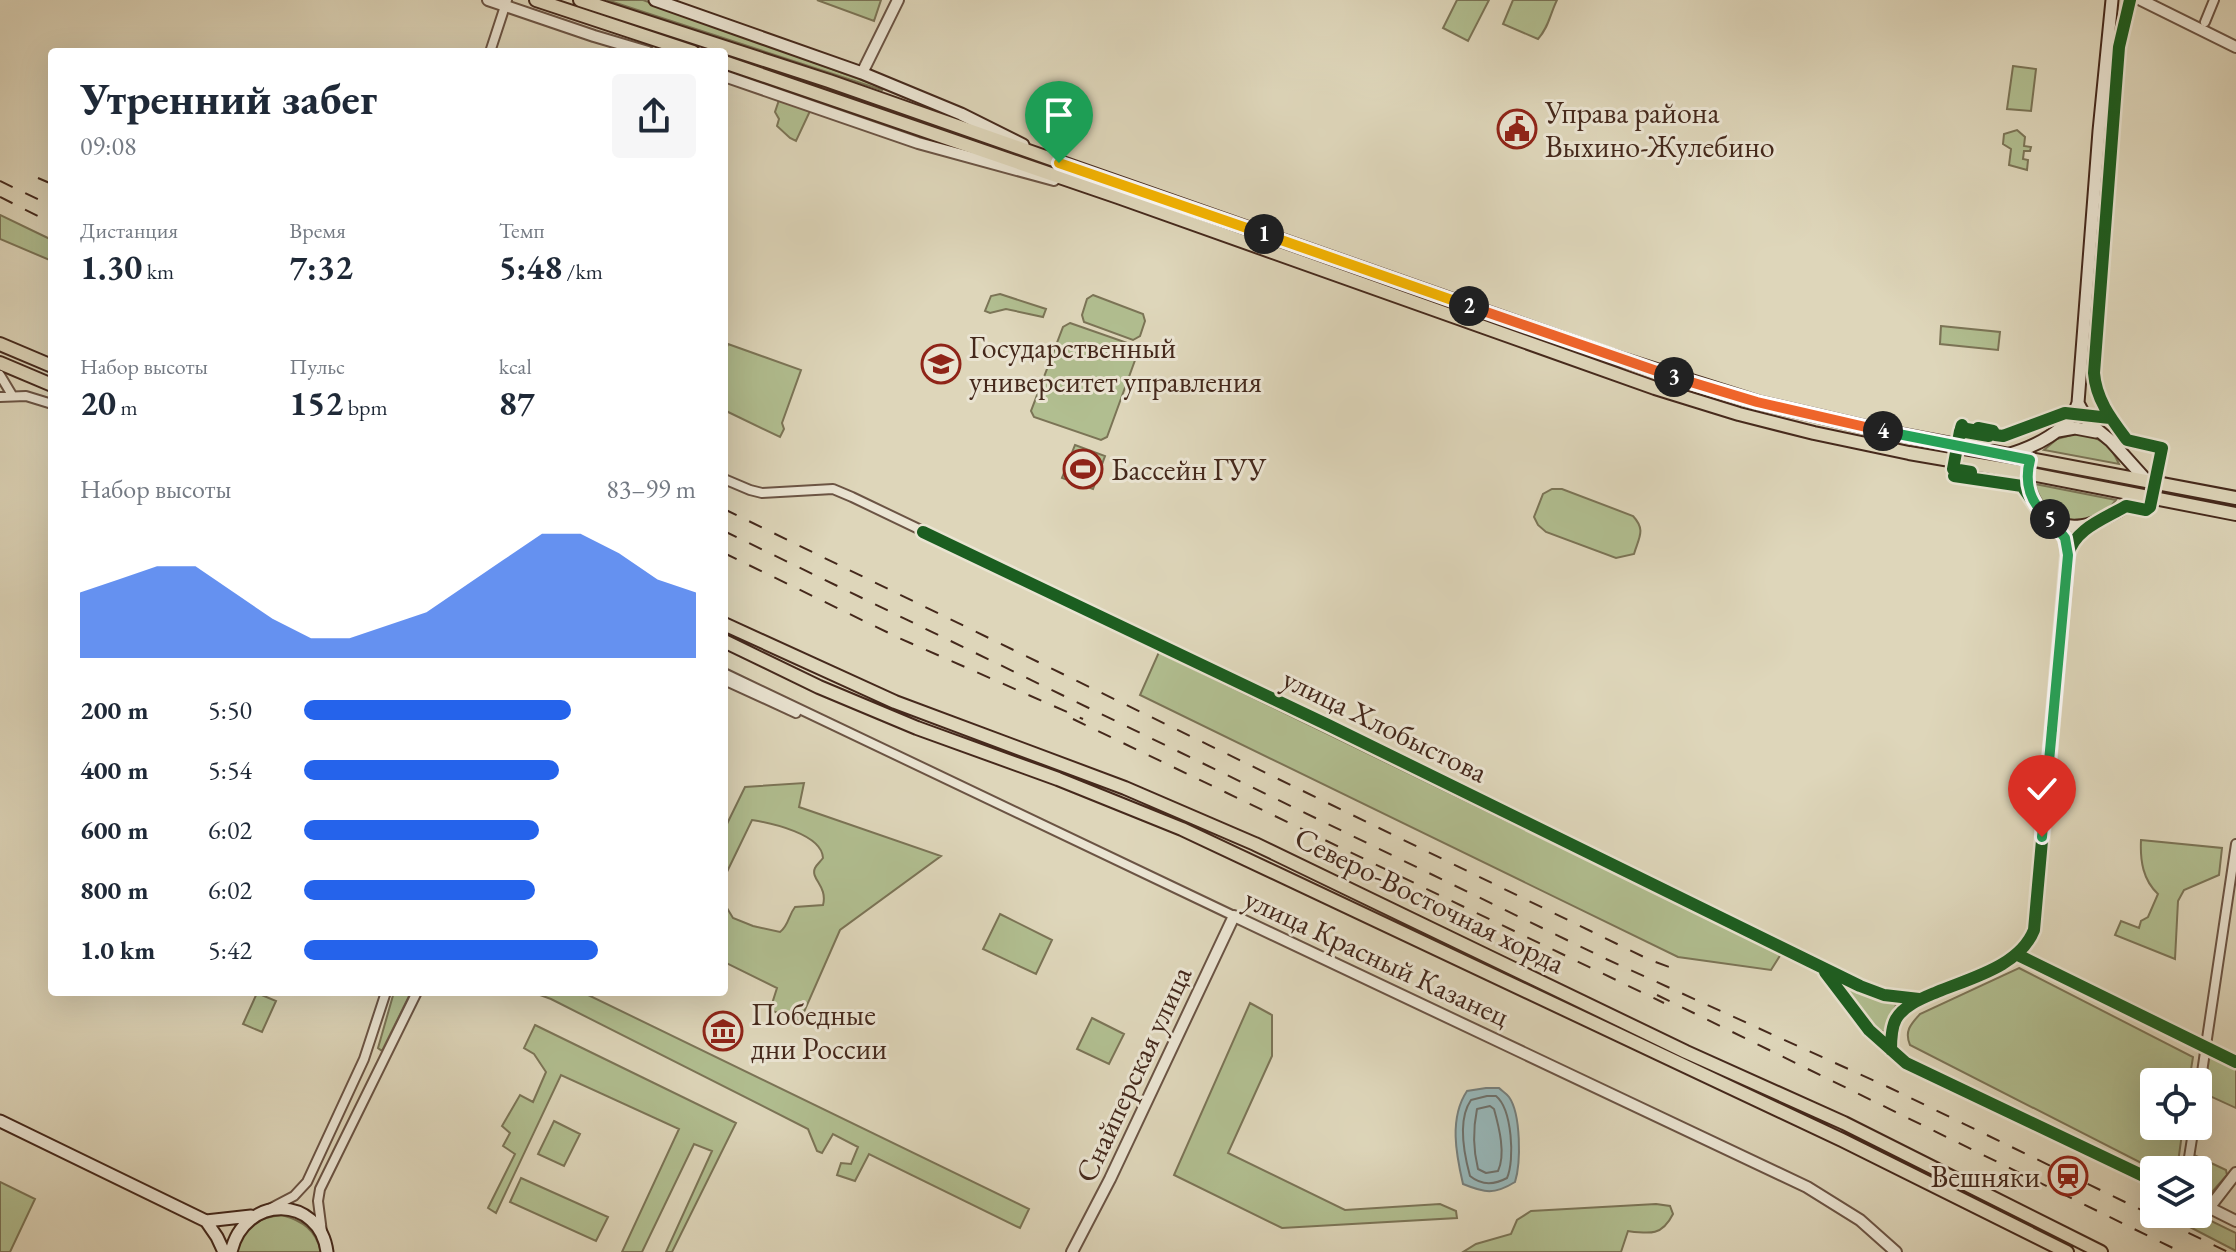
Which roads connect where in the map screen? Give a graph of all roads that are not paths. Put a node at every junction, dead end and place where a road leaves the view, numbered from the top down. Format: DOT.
graph roads {
  1 [pos="488,0"];
  2 [pos="536,0"];
  3 [pos="580,0"];
  4 [pos="655,0"];
  5 [pos="898,0"];
  6 [pos="2112,0"];
  7 [pos="2141,0"];
  8 [pos="2214,0"];
  9 [pos="506,3"];
  10 [pos="2205,22"];
  11 [pos="2236,47"];
  12 [pos="491,48"];
  13 [pos="636,48"];
  14 [pos="681,48"];
  15 [pos="728,48"];
  16 [pos="728,48"];
  17 [pos="728,63"];
  18 [pos="862,73"];
  19 [pos="728,77"];
  20 [pos="1059,163"];
  21 [pos="1118,197"];
  22 [pos="1,345"];
  23 [pos="0,363"];
  24 [pos="48,364"];
  25 [pos="0,375"];
  26 [pos="48,384"];
  27 [pos="12,395"];
  28 [pos="0,397"];
  29 [pos="48,403"];
  30 [pos="2078,403"];
  31 [pos="2055,432"];
  32 [pos="2100,434"];
  33 [pos="2044,439"];
  34 [pos="2119,450"];
  35 [pos="2006,455"];
  36 [pos="2030,460"];
  37 [pos="2002,469"];
  38 [pos="2026,473"];
  39 [pos="2126,477"];
  40 [pos="728,481"];
  41 [pos="2147,481"];
  42 [pos="2124,493"];
  43 [pos="2143,497"];
  44 [pos="2236,498"];
  45 [pos="2033,502"];
  46 [pos="2236,514"];
  47 [pos="2053,520"];
  48 [pos="2102,520"];
  49 [pos="2068,555"];
  50 [pos="728,626"];
  51 [pos="728,643"];
  52 [pos="728,675"];
  53 [pos="728,682"];
  54 [pos="827,722"];
  55 [pos="2236,844"];
  56 [pos="1234,916"];
  57 [pos="2018,955"];
  58 [pos="1823,968"];
  59 [pos="385,996"];
  60 [pos="415,996"];
  61 [pos="1919,999"];
  62 [pos="2205,1047"];
  63 [pos="1891,1050"];
  64 [pos="2236,1062"];
  65 [pos="2202,1068"];
  66 [pos="0,1121"];
  67 [pos="2236,1173"];
  68 [pos="2140,1174"];
  69 [pos="2212,1196"];
  70 [pos="2212,1209"];
  71 [pos="260,1213"];
  72 [pos="206,1221"];
  73 [pos="2236,1221"];
  74 [pos="327,1248"];
  75 [pos="224,1252"];
  76 [pos="231,1252"];
  77 [pos="1072,1252"];
  78 [pos="1896,1252"];
  79 [pos="2067,1252"];
  80 [pos="2101,1252"];
  1 -- 9 [label="street"];
  2 -- 14 [label="main road"];
  3 -- 16 [label="main road"];
  4 -- 18 [label="main road"];
  5 -- 18 [label="street"];
  6 -- 30 [label="main road"];
  7 -- 11 [label="street"];
  8 -- 10 [label="street"];
  9 -- 12 [label="street"];
  9 -- 13 [label="street"];
  15 -- 20 [label="main road"];
  17 -- 21 [label="main road"];
  18 -- 20 [label="main road"];
  19 -- 21 [label="street"];
  20 -- 35 [label="main road"];
  21 -- 37 [label="main road"];
  22 -- 24 [label="main road"];
  23 -- 26 [label="main road"];
  25 -- 27 [label="street"];
  27 -- 28 [label="street"];
  27 -- 29 [label="street"];
  30 -- 31 [label="main road"];
  30 -- 32 [label="main road"];
  31 -- 32 [label="main road"];
  31 -- 33 [label="main road"];
  32 -- 34 [label="main road"];
  33 -- 35 [label="main road"];
  33 -- 36 [label="main road"];
  34 -- 39 [label="main road"];
  34 -- 41 [label="main road"];
  35 -- 36 [label="main road"];
  36 -- 38 [label="main road"];
  36 -- 39 [label="main road"];
  37 -- 38 [label="main road"];
  37 -- 45 [label="main road"];
  38 -- 42 [label="main road"];
  38 -- 45 [label="main road"];
  39 -- 41 [label="main road"];
  39 -- 42 [label="main road"];
  40 -- 58 [label="street, улица Хлобыстова"];
  41 -- 44 [label="main road"];
  42 -- 43 [label="main road"];
  42 -- 48 [label="main road"];
  43 -- 46 [label="main road"];
  43 -- 48 [label="main road"];
  45 -- 47 [label="main road"];
  47 -- 48 [label="main road"];
  47 -- 49 [label="street"];
  48 -- 49 [label="street"];
  49 -- 57 [label="street"];
  50 -- 80 [label="main road, Северо-Восточная хорда"];
  51 -- 79 [label="main road, Северо-Восточная хорда"];
  52 -- 54 [label="street, улица Красный Казанец"];
  53 -- 54 [label="street, улица Красный Казанец"];
  54 -- 56 [label="street, улица Красный Казанец"];
  55 -- 62 [label="street"];
  56 -- 77 [label="street, Снайперская улица"];
  56 -- 78 [label="street, улица Красный Казанец"];
  57 -- 61 [label="street"];
  57 -- 62 [label="street"];
  58 -- 61 [label="street, улица Хлобыстова"];
  58 -- 63 [label="street, улица Хлобыстова"];
  59 -- 71 [label="street"];
  60 -- 74 [label="street"];
  61 -- 63 [label="street"];
  62 -- 64 [label="street"];
  62 -- 65 [label="street"];
  63 -- 68 [label="street"];
  66 -- 72 [label="main road"];
  67 -- 69 [label="street"];
  70 -- 73 [label="street"];
  71 -- 72 [label="main road"];
  71 -- 74 [label="main road"];
  71 -- 76 [label="main road"];
  72 -- 75 [label="main road"];
}
